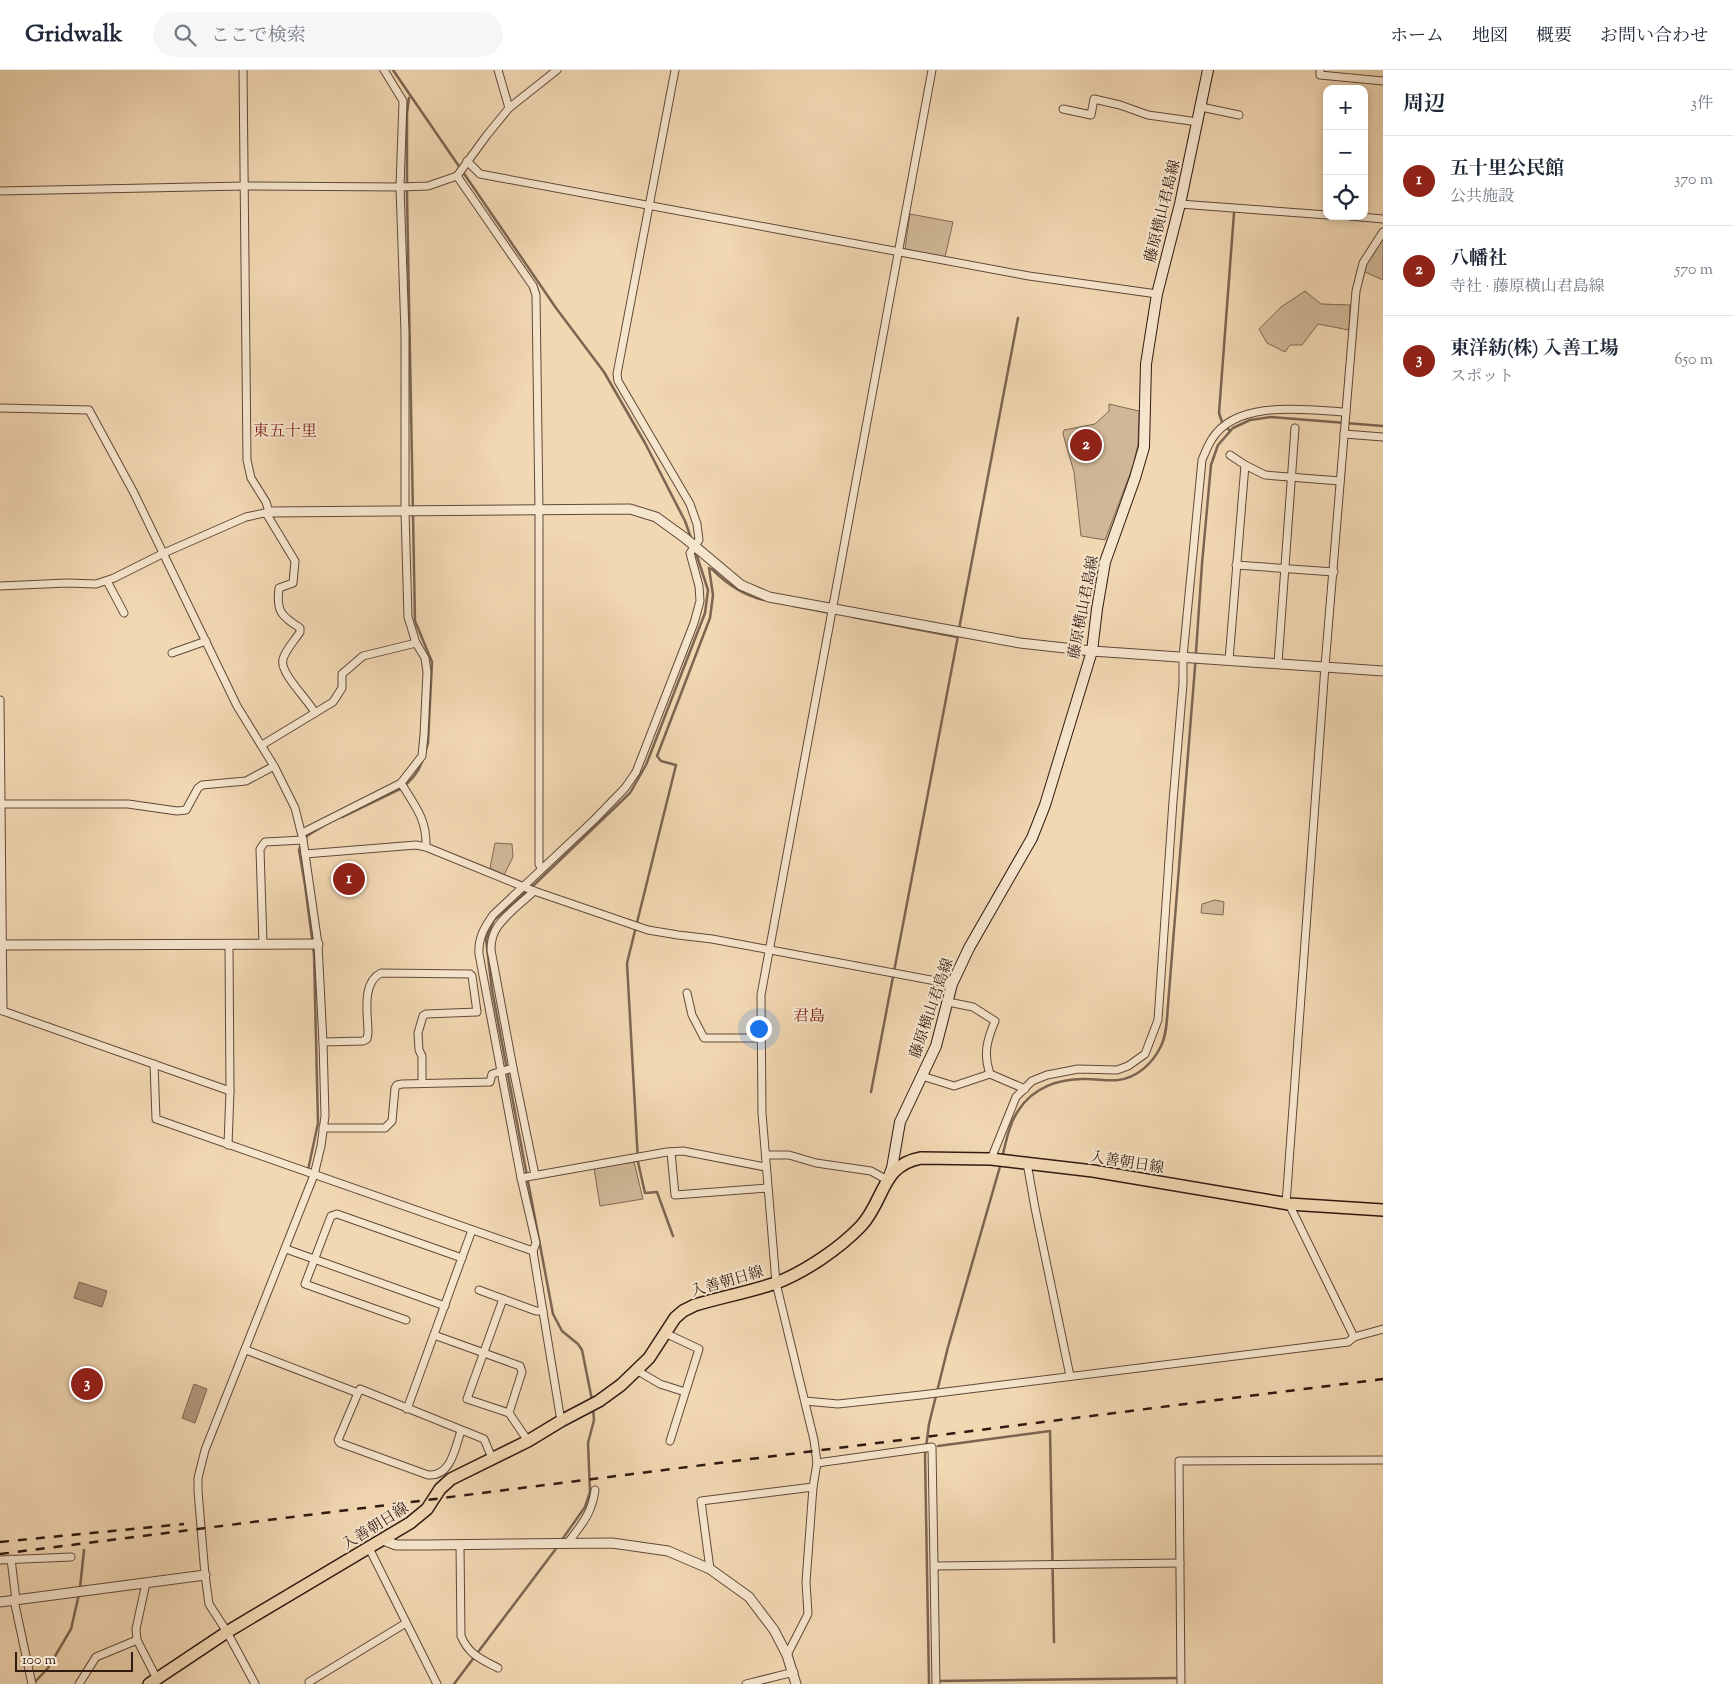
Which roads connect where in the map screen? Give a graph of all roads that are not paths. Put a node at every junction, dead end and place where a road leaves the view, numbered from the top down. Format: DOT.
graph roads {
  1 [pos="243,70"];
  2 [pos="384,70"];
  3 [pos="498,70"];
  4 [pos="557,70"];
  5 [pos="675,70"];
  6 [pos="932,70"];
  7 [pos="1208,70"];
  8 [pos="1320,70"];
  9 [pos="1383,81"];
  10 [pos="1201,107"];
  11 [pos="509,108"];
  12 [pos="1063,109"];
  13 [pos="1239,115"];
  14 [pos="1198,122"];
  15 [pos="467,161"];
  16 [pos="457,176"];
  17 [pos="244,186"];
  18 [pos="400,187"];
  19 [pos="0,190"];
  20 [pos="1180,204"];
  21 [pos="650,205"];
  22 [pos="1323,214"];
  23 [pos="1368,218"];
  24 [pos="1383,219"];
  25 [pos="1383,232"];
  26 [pos="898,252"];
  27 [pos="1157,294"];
  28 [pos="0,408"];
  29 [pos="1346,412"];
  30 [pos="1295,428"];
  31 [pos="1344,432"];
  32 [pos="1383,437"];
  33 [pos="1230,455"];
  34 [pos="1245,465"];
  35 [pos="1290,477"];
  36 [pos="1340,481"];
  37 [pos="539,510"];
  38 [pos="268,512"];
  39 [pos="405,512"];
  40 [pos="696,547"];
  41 [pos="164,553"];
  42 [pos="1236,566"];
  43 [pos="1284,569"];
  44 [pos="1334,572"];
  45 [pos="107,581"];
  46 [pos="0,586"];
  47 [pos="832,608"];
  48 [pos="124,613"];
  49 [pos="206,641"];
  50 [pos="416,643"];
  51 [pos="1092,651"];
  52 [pos="172,653"];
  53 [pos="1183,657"];
  54 [pos="1229,660"];
  55 [pos="1278,663"];
  56 [pos="1325,666"];
  57 [pos="1383,671"];
  58 [pos="0,700"];
  59 [pos="315,713"];
  60 [pos="262,745"];
  61 [pos="274,766"];
  62 [pos="401,783"];
  63 [pos="2,804"];
  64 [pos="302,837"];
  65 [pos="426,847"];
  66 [pos="305,854"];
  67 [pos="542,868"];
  68 [pos="523,886"];
  69 [pos="534,892"];
  70 [pos="229,944"];
  71 [pos="263,944"];
  72 [pos="318,944"];
  73 [pos="1,945"];
  74 [pos="768,950"];
  75 [pos="952,984"];
  76 [pos="687,993"];
  77 [pos="948,1002"];
  78 [pos="1,1010"];
  79 [pos="761,1038"];
  80 [pos="323,1042"];
  81 [pos="154,1064"];
  82 [pos="513,1068"];
  83 [pos="501,1070"];
  84 [pos="990,1074"];
  85 [pos="922,1076"];
  86 [pos="422,1083"];
  87 [pos="1025,1088"];
  88 [pos="230,1091"];
  89 [pos="323,1128"];
  90 [pos="228,1145"];
  91 [pos="671,1152"];
  92 [pos="766,1155"];
  93 [pos="991,1159"];
  94 [pos="1028,1163"];
  95 [pos="765,1167"];
  96 [pos="314,1175"];
  97 [pos="535,1175"];
  98 [pos="522,1178"];
  99 [pos="887,1180"];
  100 [pos="767,1188"];
  101 [pos="1287,1204"];
  102 [pos="1383,1210"];
  103 [pos="472,1230"];
  104 [pos="286,1249"];
  105 [pos="534,1251"];
  106 [pos="462,1258"];
  107 [pos="314,1259"];
  108 [pos="776,1282"];
  109 [pos="479,1290"];
  110 [pos="503,1299"];
  111 [pos="445,1306"];
  112 [pos="543,1311"];
  113 [pos="406,1320"];
  114 [pos="1383,1329"];
  115 [pos="665,1333"];
  116 [pos="434,1335"];
  117 [pos="1354,1337"];
  118 [pos="246,1350"];
  119 [pos="483,1353"];
  120 [pos="638,1371"];
  121 [pos="1070,1376"];
  122 [pos="685,1392"];
  123 [pos="358,1393"];
  124 [pos="805,1401"];
  125 [pos="407,1409"];
  126 [pos="509,1413"];
  127 [pos="561,1421"];
  128 [pos="461,1431"];
  129 [pos="528,1441"];
  130 [pos="670,1441"];
  131 [pos="492,1458"];
  132 [pos="1383,1460"];
  133 [pos="816,1463"];
  134 [pos="813,1487"];
  135 [pos="596,1490"];
  136 [pos="383,1540"];
  137 [pos="568,1544"];
  138 [pos="460,1545"];
  139 [pos="369,1548"];
  140 [pos="70,1557"];
  141 [pos="0,1560"];
  142 [pos="11,1560"];
  143 [pos="1180,1563"];
  144 [pos="935,1566"];
  145 [pos="710,1569"];
  146 [pos="205,1575"];
  147 [pos="146,1582"];
  148 [pos="15,1600"];
  149 [pos="0,1602"];
  150 [pos="406,1623"];
  151 [pos="227,1632"];
  152 [pos="137,1640"];
  153 [pos="787,1655"];
  154 [pos="498,1668"];
  155 [pos="794,1672"];
  156 [pos="153,1681"];
  157 [pos="309,1682"];
  158 [pos="32,1684"];
  159 [pos="79,1684"];
  160 [pos="255,1684"];
  161 [pos="437,1684"];
  162 [pos="746,1684"];
  163 [pos="796,1684"];
  164 [pos="936,1684"];
  165 [pos="1181,1684"];
  1 -- 17 [label="street"];
  2 -- 18 [label="street"];
  3 -- 11 [label="street"];
  4 -- 11 [label="street"];
  5 -- 21 [label="street"];
  6 -- 26 [label="street"];
  7 -- 10 [label="main road, 藤原横山君島線"];
  8 -- 9 [label="street"];
  10 -- 13 [label="street"];
  10 -- 14 [label="main road, 藤原横山君島線"];
  11 -- 15 [label="street"];
  12 -- 14 [label="street"];
  14 -- 20 [label="main road, 藤原横山君島線"];
  15 -- 16 [label="street"];
  15 -- 21 [label="street"];
  16 -- 18 [label="street"];
  16 -- 37 [label="street"];
  17 -- 18 [label="street"];
  17 -- 19 [label="street"];
  17 -- 38 [label="street"];
  18 -- 39 [label="street"];
  20 -- 22 [label="street"];
  20 -- 27 [label="main road, 藤原横山君島線"];
  21 -- 26 [label="street"];
  21 -- 40 [label="street"];
  23 -- 24 [label="street"];
  25 -- 29 [label="street"];
  26 -- 27 [label="street"];
  26 -- 47 [label="street"];
  27 -- 51 [label="main road, 藤原横山君島線"];
  28 -- 41 [label="street"];
  29 -- 31 [label="street"];
  29 -- 53 [label="street"];
  30 -- 35 [label="street"];
  31 -- 32 [label="street"];
  31 -- 36 [label="street"];
  33 -- 34 [label="street"];
  34 -- 35 [label="street"];
  34 -- 42 [label="street"];
  35 -- 36 [label="street"];
  35 -- 43 [label="street"];
  36 -- 44 [label="street"];
  37 -- 39 [label="street"];
  37 -- 40 [label="street"];
  37 -- 67 [label="street"];
  38 -- 39 [label="street"];
  38 -- 41 [label="street"];
  38 -- 59 [label="street"];
  39 -- 50 [label="street"];
  40 -- 47 [label="street"];
  40 -- 67 [label="street"];
  41 -- 45 [label="street"];
  41 -- 49 [label="street"];
  42 -- 43 [label="street"];
  42 -- 54 [label="street"];
  43 -- 44 [label="street"];
  43 -- 55 [label="street"];
  44 -- 56 [label="street"];
  45 -- 46 [label="street"];
  45 -- 48 [label="street"];
  47 -- 51 [label="street"];
  47 -- 74 [label="street"];
  49 -- 52 [label="street"];
  49 -- 60 [label="street"];
  50 -- 59 [label="street"];
  50 -- 62 [label="street"];
  51 -- 53 [label="street"];
  51 -- 75 [label="main road, 藤原横山君島線"];
  53 -- 54 [label="street"];
  53 -- 87 [label="street"];
  54 -- 55 [label="street"];
  55 -- 56 [label="street"];
  56 -- 57 [label="street"];
  56 -- 101 [label="street"];
  58 -- 63 [label="street"];
  59 -- 60 [label="street"];
  60 -- 61 [label="street"];
  61 -- 63 [label="street"];
  61 -- 64 [label="street"];
  62 -- 64 [label="street"];
  62 -- 65 [label="street"];
  63 -- 73 [label="street"];
  64 -- 66 [label="street"];
  64 -- 71 [label="street"];
  65 -- 66 [label="street"];
  65 -- 68 [label="street"];
  66 -- 72 [label="street"];
  67 -- 68 [label="street"];
  68 -- 69 [label="street"];
  68 -- 83 [label="street"];
  69 -- 74 [label="street"];
  69 -- 82 [label="street"];
  70 -- 71 [label="street"];
  70 -- 73 [label="street"];
  70 -- 88 [label="street"];
  71 -- 72 [label="street"];
  72 -- 80 [label="street"];
  73 -- 78 [label="street"];
  74 -- 75 [label="street"];
  74 -- 79 [label="street"];
  75 -- 77 [label="main road, 藤原横山君島線"];
  76 -- 79 [label="street"];
  77 -- 84 [label="street"];
  77 -- 85 [label="main road, 藤原横山君島線"];
  78 -- 81 [label="street"];
  79 -- 92 [label="street"];
  80 -- 86 [label="street"];
  80 -- 89 [label="street"];
  81 -- 88 [label="street"];
  81 -- 90 [label="street"];
  82 -- 83 [label="street"];
  82 -- 97 [label="street"];
  83 -- 86 [label="street"];
  83 -- 98 [label="street"];
  84 -- 85 [label="street"];
  84 -- 87 [label="street"];
  85 -- 99 [label="main road, 藤原横山君島線"];
  86 -- 89 [label="street"];
  87 -- 93 [label="street"];
  88 -- 90 [label="street"];
  89 -- 96 [label="street"];
  90 -- 96 [label="street"];
  91 -- 95 [label="street"];
  91 -- 97 [label="street"];
  91 -- 100 [label="street"];
  92 -- 95 [label="street"];
  92 -- 99 [label="street"];
  93 -- 94 [label="main road, 入善朝日線"];
  93 -- 99 [label="main road, 入善朝日線"];
  94 -- 101 [label="main road, 入善朝日線"];
  94 -- 121 [label="street"];
  95 -- 100 [label="street"];
  96 -- 103 [label="street"];
  96 -- 104 [label="street"];
  97 -- 98 [label="street"];
  98 -- 105 [label="street"];
  99 -- 108 [label="main road, 入善朝日線"];
  100 -- 108 [label="street"];
  101 -- 102 [label="main road, 入善朝日線"];
  101 -- 117 [label="street"];
  103 -- 105 [label="street"];
  103 -- 106 [label="street"];
  104 -- 107 [label="street"];
  104 -- 118 [label="street"];
  105 -- 112 [label="street"];
  106 -- 107 [label="street"];
  106 -- 111 [label="street"];
  107 -- 111 [label="street"];
  107 -- 113 [label="street"];
  108 -- 115 [label="main road, 入善朝日線"];
  108 -- 124 [label="street"];
  109 -- 110 [label="street"];
  110 -- 112 [label="street"];
  110 -- 119 [label="street"];
  111 -- 116 [label="street"];
  112 -- 127 [label="street"];
  114 -- 117 [label="street"];
  115 -- 120 [label="main road, 入善朝日線"];
  115 -- 122 [label="street"];
  116 -- 119 [label="street"];
  116 -- 125 [label="street"];
  117 -- 121 [label="street"];
  118 -- 123 [label="street"];
  118 -- 146 [label="street"];
  119 -- 126 [label="street"];
  119 -- 126 [label="street"];
  120 -- 122 [label="street"];
  120 -- 127 [label="main road, 入善朝日線"];
  121 -- 124 [label="street"];
  122 -- 130 [label="street"];
  123 -- 125 [label="street"];
  123 -- 128 [label="street"];
  124 -- 133 [label="street"];
  125 -- 128 [label="street"];
  126 -- 129 [label="street"];
  127 -- 129 [label="main road, 入善朝日線"];
  128 -- 131 [label="street"];
  129 -- 131 [label="main road, 入善朝日線"];
  131 -- 136 [label="main road, 入善朝日線"];
  132 -- 143 [label="street"];
  133 -- 134 [label="street"];
  133 -- 144 [label="street"];
  134 -- 145 [label="street"];
  134 -- 153 [label="street"];
  135 -- 137 [label="street"];
  136 -- 138 [label="street"];
  136 -- 139 [label="main road, 入善朝日線"];
  137 -- 138 [label="street"];
  137 -- 145 [label="street"];
  138 -- 154 [label="street"];
  139 -- 150 [label="street"];
  139 -- 151 [label="main road, 入善朝日線"];
  140 -- 142 [label="street"];
  141 -- 142 [label="street"];
  142 -- 148 [label="street"];
  143 -- 144 [label="street"];
  143 -- 165 [label="street"];
  144 -- 164 [label="street"];
  145 -- 153 [label="street"];
  146 -- 147 [label="street"];
  146 -- 151 [label="street"];
  147 -- 148 [label="street"];
  147 -- 152 [label="street"];
  148 -- 149 [label="street"];
  148 -- 158 [label="street"];
  150 -- 157 [label="street"];
  150 -- 161 [label="street"];
  151 -- 156 [label="main road, 入善朝日線"];
  151 -- 160 [label="street"];
  152 -- 156 [label="street"];
  152 -- 159 [label="street"];
  153 -- 155 [label="street"];
  155 -- 162 [label="street"];
  155 -- 163 [label="street"];
}
